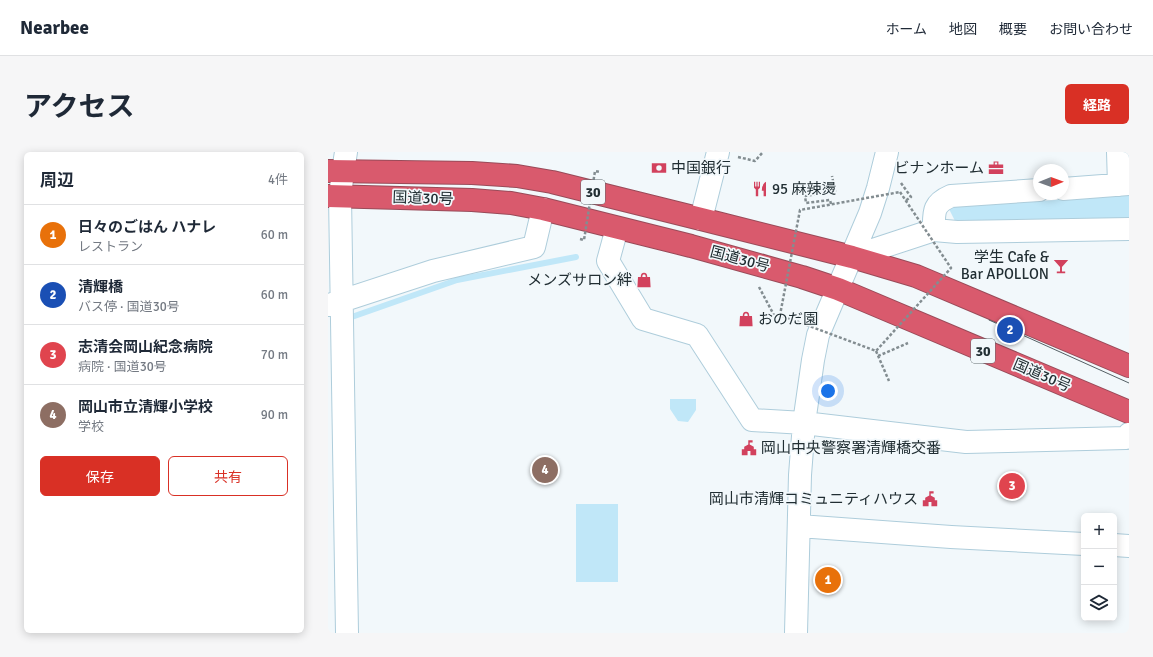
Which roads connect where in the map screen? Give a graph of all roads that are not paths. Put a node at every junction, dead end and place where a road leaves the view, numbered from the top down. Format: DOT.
graph roads {
  1 [pos="718,152"];
  2 [pos="887,152"];
  3 [pos="1118,152"];
  4 [pos="339,165"];
  5 [pos="1124,185"];
  6 [pos="1069,189"];
  7 [pos="1033,190"];
  8 [pos="334,196"];
  9 [pos="543,209"];
  10 [pos="701,219"];
  11 [pos="617,228"];
  12 [pos="1129,228"];
  13 [pos="934,230"];
  14 [pos="852,257"];
  15 [pos="838,289"];
  16 [pos="338,305"];
  17 [pos="1129,366"];
  18 [pos="1129,412"];
  19 [pos="804,423"];
  20 [pos="1129,434"];
  21 [pos="799,526"];
  22 [pos="337,542"];
  23 [pos="1081,544"];
  24 [pos="1117,545"];
  25 [pos="1129,546"];
  26 [pos="347,633"];
  27 [pos="796,633"];
  1 -- 10 [label="street"];
  2 -- 14 [label="street"];
  3 -- 5 [label="street"];
  4 -- 8 [label="street"];
  4 -- 10 [label="highway, 国道30号 / 30"];
  5 -- 6 [label="street"];
  7 -- 13 [label="street"];
  8 -- 9 [label="highway, 国道30号 / 30"];
  8 -- 16 [label="street"];
  9 -- 11 [label="highway, 国道30号 / 30"];
  9 -- 16 [label="street"];
  10 -- 14 [label="highway, 国道30号 / 30"];
  11 -- 15 [label="highway, 国道30号 / 30"];
  11 -- 19 [label="street"];
  12 -- 13 [label="street"];
  13 -- 14 [label="street"];
  14 -- 15 [label="street"];
  14 -- 17 [label="highway, 国道30号 / 30"];
  15 -- 18 [label="highway, 国道30号 / 30"];
  15 -- 19 [label="street"];
  16 -- 22 [label="street"];
  19 -- 20 [label="street"];
  19 -- 21 [label="street"];
  21 -- 23 [label="street"];
  21 -- 27 [label="street"];
  22 -- 26 [label="street"];
  24 -- 25 [label="street"];
}
